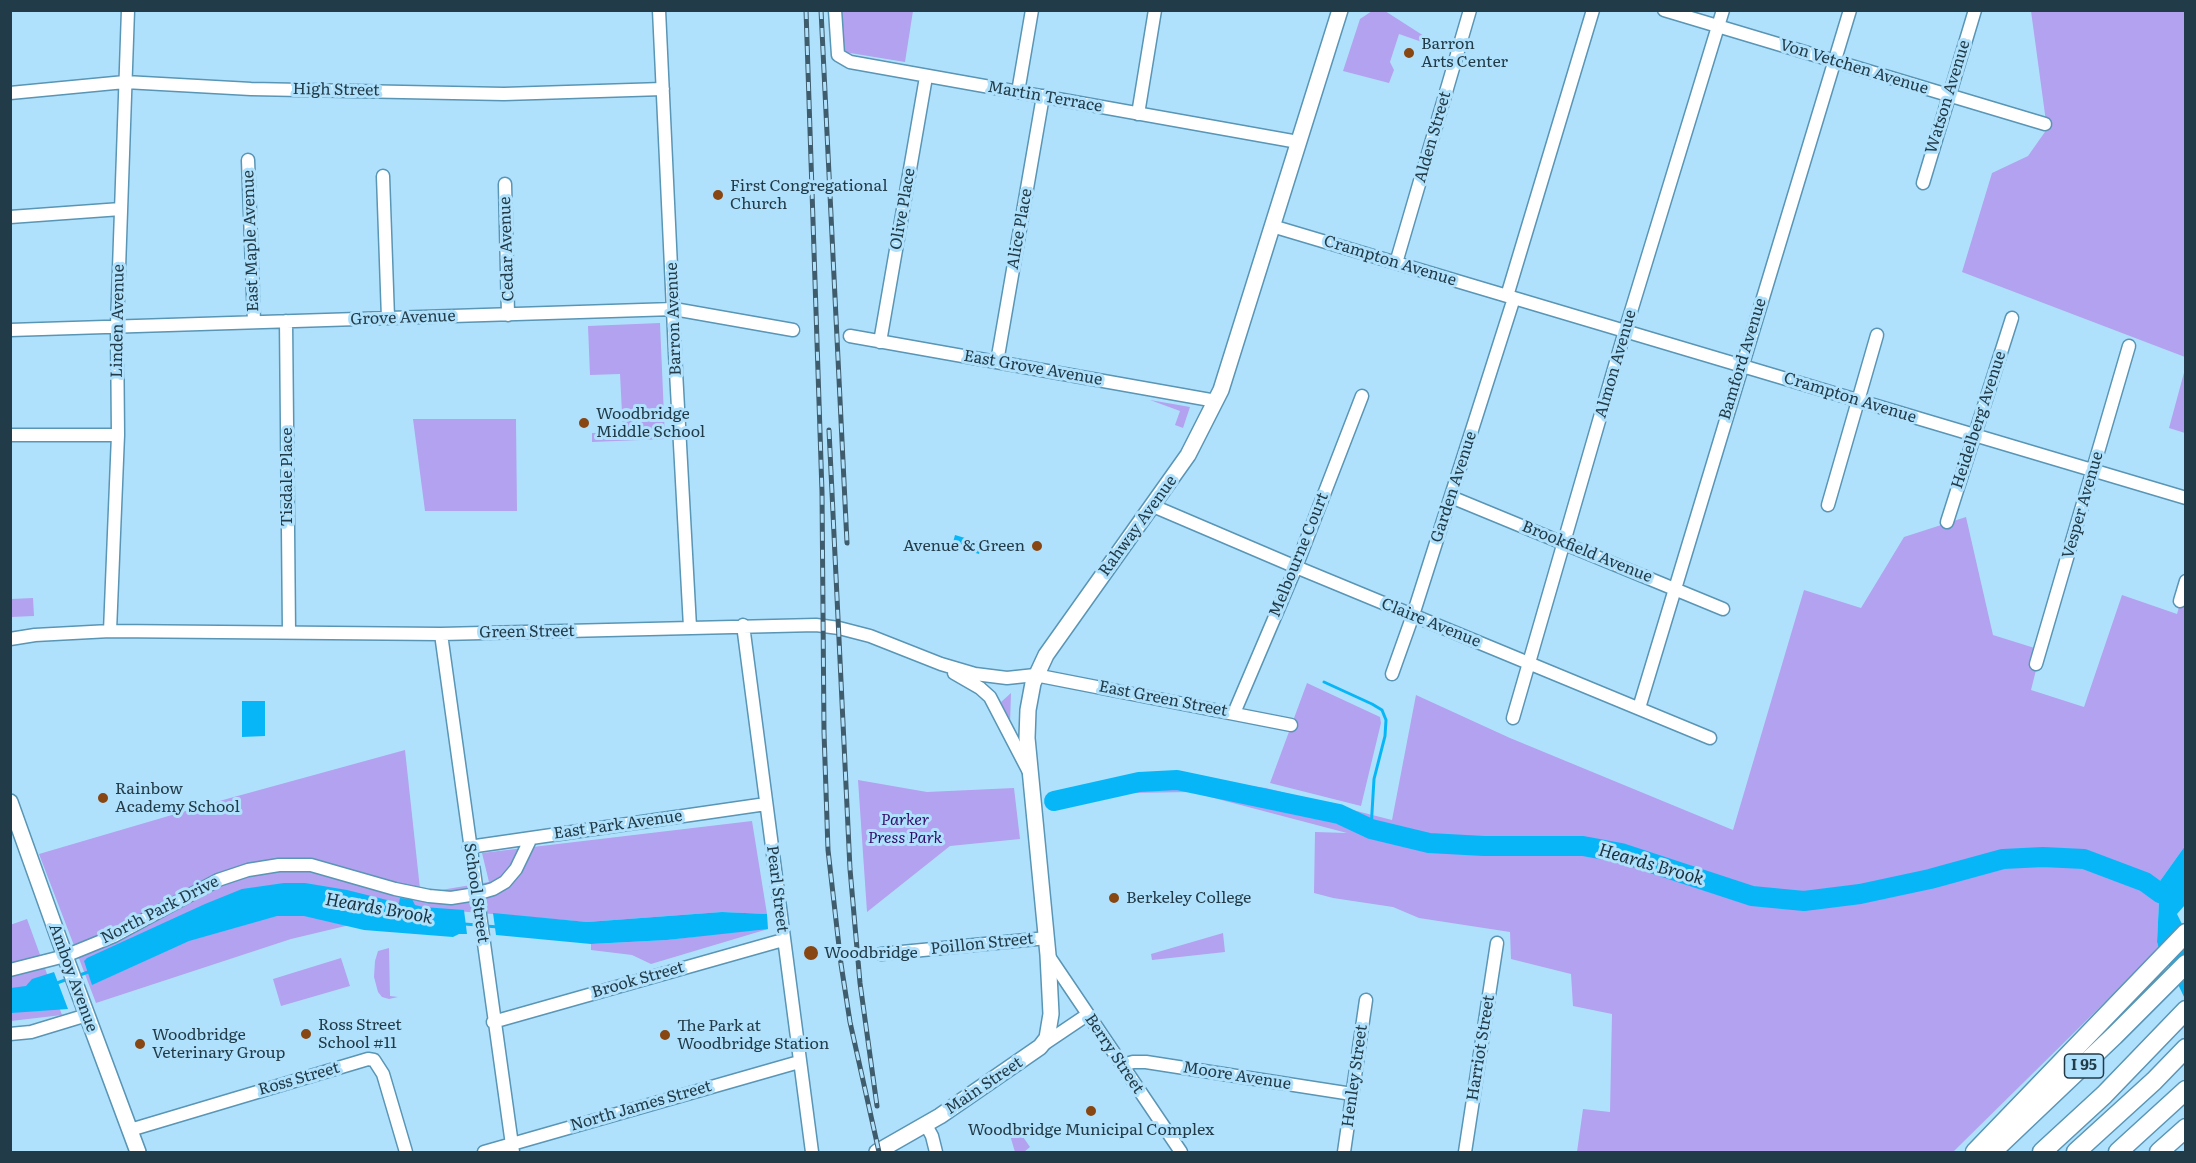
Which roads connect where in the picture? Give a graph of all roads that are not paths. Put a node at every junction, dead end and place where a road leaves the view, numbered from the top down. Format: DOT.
graph roads {
  1 [pos="128,10"];
  2 [pos="659,10"];
  3 [pos="835,10"];
  4 [pos="1032,10"];
  5 [pos="1155,10"];
  6 [pos="1340,10"];
  7 [pos="1470,10"];
  8 [pos="1593,10"];
  9 [pos="1664,10"];
  10 [pos="1723,10"];
  11 [pos="1850,10"];
  12 [pos="1974,10"];
  13 [pos="1718,27"];
  14 [pos="1835,62"];
  15 [pos="926,76"];
  16 [pos="125,82"];
  17 [pos="663,89"];
  18 [pos="1018,92"];
  19 [pos="10,93"];
  20 [pos="1948,95"];
  21 [pos="1043,96"];
  22 [pos="1138,114"];
  23 [pos="2045,124"];
  24 [pos="1298,142"];
  25 [pos="248,160"];
  26 [pos="383,176"];
  27 [pos="1923,183"];
  28 [pos="505,184"];
  29 [pos="121,209"];
  30 [pos="10,217"];
  31 [pos="1272,226"];
  32 [pos="1396,263"];
  33 [pos="1511,297"];
  34 [pos="674,309"];
  35 [pos="508,315"];
  36 [pos="388,318"];
  37 [pos="2012,318"];
  38 [pos="286,321"];
  39 [pos="254,322"];
  40 [pos="117,326"];
  41 [pos="10,330"];
  42 [pos="793,330"];
  43 [pos="1625,331"];
  44 [pos="1876,335"];
  45 [pos="850,336"];
  46 [pos="880,342"];
  47 [pos="2128,346"];
  48 [pos="997,362"];
  49 [pos="1741,365"];
  50 [pos="1362,396"];
  51 [pos="1857,400"];
  52 [pos="1216,401"];
  53 [pos="10,435"];
  54 [pos="118,435"];
  55 [pos="1975,435"];
  56 [pos="2093,470"];
  57 [pos="1451,497"];
  58 [pos="2186,498"];
  59 [pos="1154,506"];
  60 [pos="1828,506"];
  61 [pos="1947,522"];
  62 [pos="1564,543"];
  63 [pos="1296,567"];
  64 [pos="2186,581"];
  65 [pos="1675,588"];
  66 [pos="2180,601"];
  67 [pos="1723,609"];
  68 [pos="1413,615"];
  69 [pos="743,625"];
  70 [pos="690,627"];
  71 [pos="110,631"];
  72 [pos="289,632"];
  73 [pos="441,634"];
  74 [pos="10,639"];
  75 [pos="929,660"];
  76 [pos="1529,663"];
  77 [pos="2036,664"];
  78 [pos="1392,674"];
  79 [pos="1035,675"];
  80 [pos="1639,708"];
  81 [pos="1234,713"];
  82 [pos="1513,718"];
  83 [pos="1291,725"];
  84 [pos="1710,738"];
  85 [pos="1030,774"];
  86 [pos="766,804"];
  87 [pos="12,809"];
  88 [pos="531,838"];
  89 [pos="469,847"];
  90 [pos="476,894"];
  91 [pos="2184,935"];
  92 [pos="1047,938"];
  93 [pos="783,940"];
  94 [pos="1497,943"];
  95 [pos="881,954"];
  96 [pos="1048,955"];
  97 [pos="67,962"];
  98 [pos="10,970"];
  99 [pos="2179,971"];
  100 [pos="1366,1000"];
  101 [pos="84,1008"];
  102 [pos="2186,1010"];
  103 [pos="1088,1015"];
  104 [pos="494,1022"];
  105 [pos="10,1034"];
  106 [pos="1040,1047"];
  107 [pos="2186,1048"];
  108 [pos="799,1062"];
  109 [pos="1123,1065"];
  110 [pos="2186,1090"];
  111 [pos="1352,1094"];
  112 [pos="926,1125"];
  113 [pos="2186,1128"];
  114 [pos="130,1130"];
  115 [pos="512,1148"];
  116 [pos="138,1152"];
  117 [pos="406,1152"];
  118 [pos="484,1152"];
  119 [pos="812,1152"];
  120 [pos="877,1152"];
  121 [pos="936,1152"];
  122 [pos="1181,1152"];
  123 [pos="1344,1152"];
  124 [pos="1465,1152"];
  125 [pos="1975,1152"];
  126 [pos="1992,1152"];
  127 [pos="2042,1152"];
  128 [pos="2076,1152"];
  129 [pos="2118,1152"];
  130 [pos="2159,1152"];
  1 -- 16 [label="street, Linden Avenue"];
  2 -- 17 [label="street, Barron Avenue"];
  3 -- 15 [label="street, Martin Terrace"];
  4 -- 18 [label="street"];
  5 -- 22 [label="street"];
  6 -- 24 [label="main road, Rahway Avenue"];
  7 -- 32 [label="street, Alden Street"];
  8 -- 33 [label="street, Garden Avenue"];
  9 -- 13 [label="street, Von Vetchen Avenue"];
  10 -- 13 [label="street, Almon Avenue"];
  11 -- 14 [label="street, Bamford Avenue"];
  12 -- 20 [label="street, Watson Avenue"];
  13 -- 14 [label="street, Von Vetchen Avenue"];
  13 -- 43 [label="street, Almon Avenue"];
  14 -- 20 [label="street, Von Vetchen Avenue"];
  14 -- 49 [label="street, Bamford Avenue"];
  15 -- 18 [label="street, Martin Terrace"];
  15 -- 46 [label="street, Olive Place"];
  16 -- 17 [label="street, High Street"];
  16 -- 19 [label="street, High Street"];
  16 -- 29 [label="street, Linden Avenue"];
  17 -- 34 [label="street, Barron Avenue"];
  18 -- 21 [label="street, Martin Terrace"];
  20 -- 23 [label="street, Von Vetchen Avenue"];
  20 -- 27 [label="street, Watson Avenue"];
  21 -- 22 [label="street, Martin Terrace"];
  21 -- 48 [label="street, Alice Place"];
  22 -- 24 [label="street, Martin Terrace"];
  24 -- 31 [label="main road, Rahway Avenue"];
  25 -- 39 [label="street, East Maple Avenue"];
  26 -- 36 [label="street"];
  28 -- 35 [label="street, Cedar Avenue"];
  29 -- 30 [label="street"];
  29 -- 40 [label="street, Linden Avenue"];
  31 -- 32 [label="street, Crampton Avenue"];
  31 -- 52 [label="main road, Rahway Avenue"];
  32 -- 33 [label="street, Crampton Avenue"];
  33 -- 43 [label="street, Crampton Avenue"];
  33 -- 57 [label="street, Garden Avenue"];
  34 -- 35 [label="street, Grove Avenue"];
  34 -- 42 [label="street, Grove Avenue"];
  34 -- 70 [label="street, Barron Avenue"];
  35 -- 36 [label="street, Grove Avenue"];
  36 -- 38 [label="street, Grove Avenue"];
  37 -- 55 [label="street, Heidelberg Avenue"];
  38 -- 39 [label="street, Grove Avenue"];
  38 -- 72 [label="street, Tisdale Place"];
  39 -- 40 [label="street, Grove Avenue"];
  40 -- 41 [label="street, Grove Avenue"];
  40 -- 54 [label="street, Linden Avenue"];
  43 -- 49 [label="street, Crampton Avenue"];
  43 -- 62 [label="street, Almon Avenue"];
  44 -- 51 [label="street"];
  45 -- 46 [label="street, East Grove Avenue"];
  46 -- 48 [label="street, East Grove Avenue"];
  47 -- 56 [label="street, Vesper Avenue"];
  48 -- 52 [label="street, East Grove Avenue"];
  49 -- 51 [label="street, Crampton Avenue"];
  49 -- 65 [label="street, Bamford Avenue"];
  50 -- 63 [label="street, Melbourne Court"];
  51 -- 55 [label="street, Crampton Avenue"];
  51 -- 60 [label="street"];
  52 -- 59 [label="main road, Rahway Avenue"];
  53 -- 54 [label="street"];
  54 -- 71 [label="street, Linden Avenue"];
  55 -- 56 [label="street, Crampton Avenue"];
  55 -- 61 [label="street, Heidelberg Avenue"];
  56 -- 58 [label="street, Crampton Avenue"];
  56 -- 77 [label="street, Vesper Avenue"];
  57 -- 62 [label="street, Brookfield Avenue"];
  57 -- 68 [label="street, Garden Avenue"];
  59 -- 63 [label="street, Claire Avenue"];
  59 -- 79 [label="main road, Rahway Avenue"];
  62 -- 65 [label="street, Brookfield Avenue"];
  62 -- 76 [label="street, Almon Avenue"];
  63 -- 68 [label="street, Claire Avenue"];
  63 -- 81 [label="street, Melbourne Court"];
  64 -- 66 [label="street"];
  65 -- 67 [label="street, Brookfield Avenue"];
  65 -- 80 [label="street, Bamford Avenue"];
  68 -- 76 [label="street, Claire Avenue"];
  68 -- 78 [label="street, Garden Avenue"];
  69 -- 70 [label="street, Green Street"];
  69 -- 75 [label="street, Green Street"];
  69 -- 86 [label="street, Pearl Street"];
  70 -- 73 [label="street, Green Street"];
  71 -- 72 [label="street, Green Street"];
  71 -- 74 [label="street, Green Street"];
  72 -- 73 [label="street, Green Street"];
  73 -- 89 [label="street, School Street"];
  75 -- 79 [label="street, Green Street"];
  75 -- 85 [label="street"];
  76 -- 80 [label="street, Claire Avenue"];
  76 -- 82 [label="street, Almon Avenue"];
  79 -- 81 [label="street, East Green Street"];
  79 -- 85 [label="main road, Rahway Avenue"];
  80 -- 84 [label="street, Claire Avenue"];
  81 -- 83 [label="street, East Green Street"];
  85 -- 92 [label="main road, Rahway Avenue"];
  86 -- 88 [label="street, East Park Avenue"];
  86 -- 93 [label="street, Pearl Street"];
  87 -- 97 [label="main road, Amboy Avenue"];
  88 -- 89 [label="street, East Park Avenue"];
  88 -- 90 [label="street, North Park Drive"];
  89 -- 90 [label="street, School Street"];
  90 -- 97 [label="street, North Park Drive"];
  90 -- 104 [label="street, School Street"];
  91 -- 125 [label="highway"];
  92 -- 95 [label="street, Poillon Street"];
  92 -- 96 [label="main road, Rahway Avenue"];
  93 -- 104 [label="street, Brook Street"];
  93 -- 108 [label="street, Pearl Street"];
  94 -- 124 [label="street, Harriot Street"];
  96 -- 103 [label="street, Berry Street"];
  96 -- 106 [label="main road, Rahway Avenue"];
  97 -- 98 [label="street, North Park Drive"];
  97 -- 101 [label="main road, Amboy Avenue"];
  99 -- 126 [label="highway, I 95"];
  100 -- 111 [label="street, Henley Street"];
  101 -- 105 [label="street"];
  101 -- 114 [label="main road, Amboy Avenue"];
  102 -- 127 [label="highway"];
  103 -- 106 [label="street, Main Street"];
  103 -- 109 [label="street, Berry Street"];
  104 -- 115 [label="street, School Street"];
  106 -- 112 [label="main road, Main Street"];
  107 -- 128 [label="highway"];
  108 -- 115 [label="street, North James Street"];
  108 -- 119 [label="street, Pearl Street"];
  109 -- 111 [label="street, Moore Avenue"];
  109 -- 122 [label="street, Berry Street"];
  110 -- 129 [label="highway"];
  111 -- 123 [label="street, Henley Street"];
  112 -- 120 [label="main road, Main Street"];
  112 -- 121 [label="street"];
  113 -- 130 [label="highway"];
  114 -- 116 [label="main road, Amboy Avenue"];
  114 -- 117 [label="street, Ross Street"];
  115 -- 118 [label="street, North James Street"];
}
